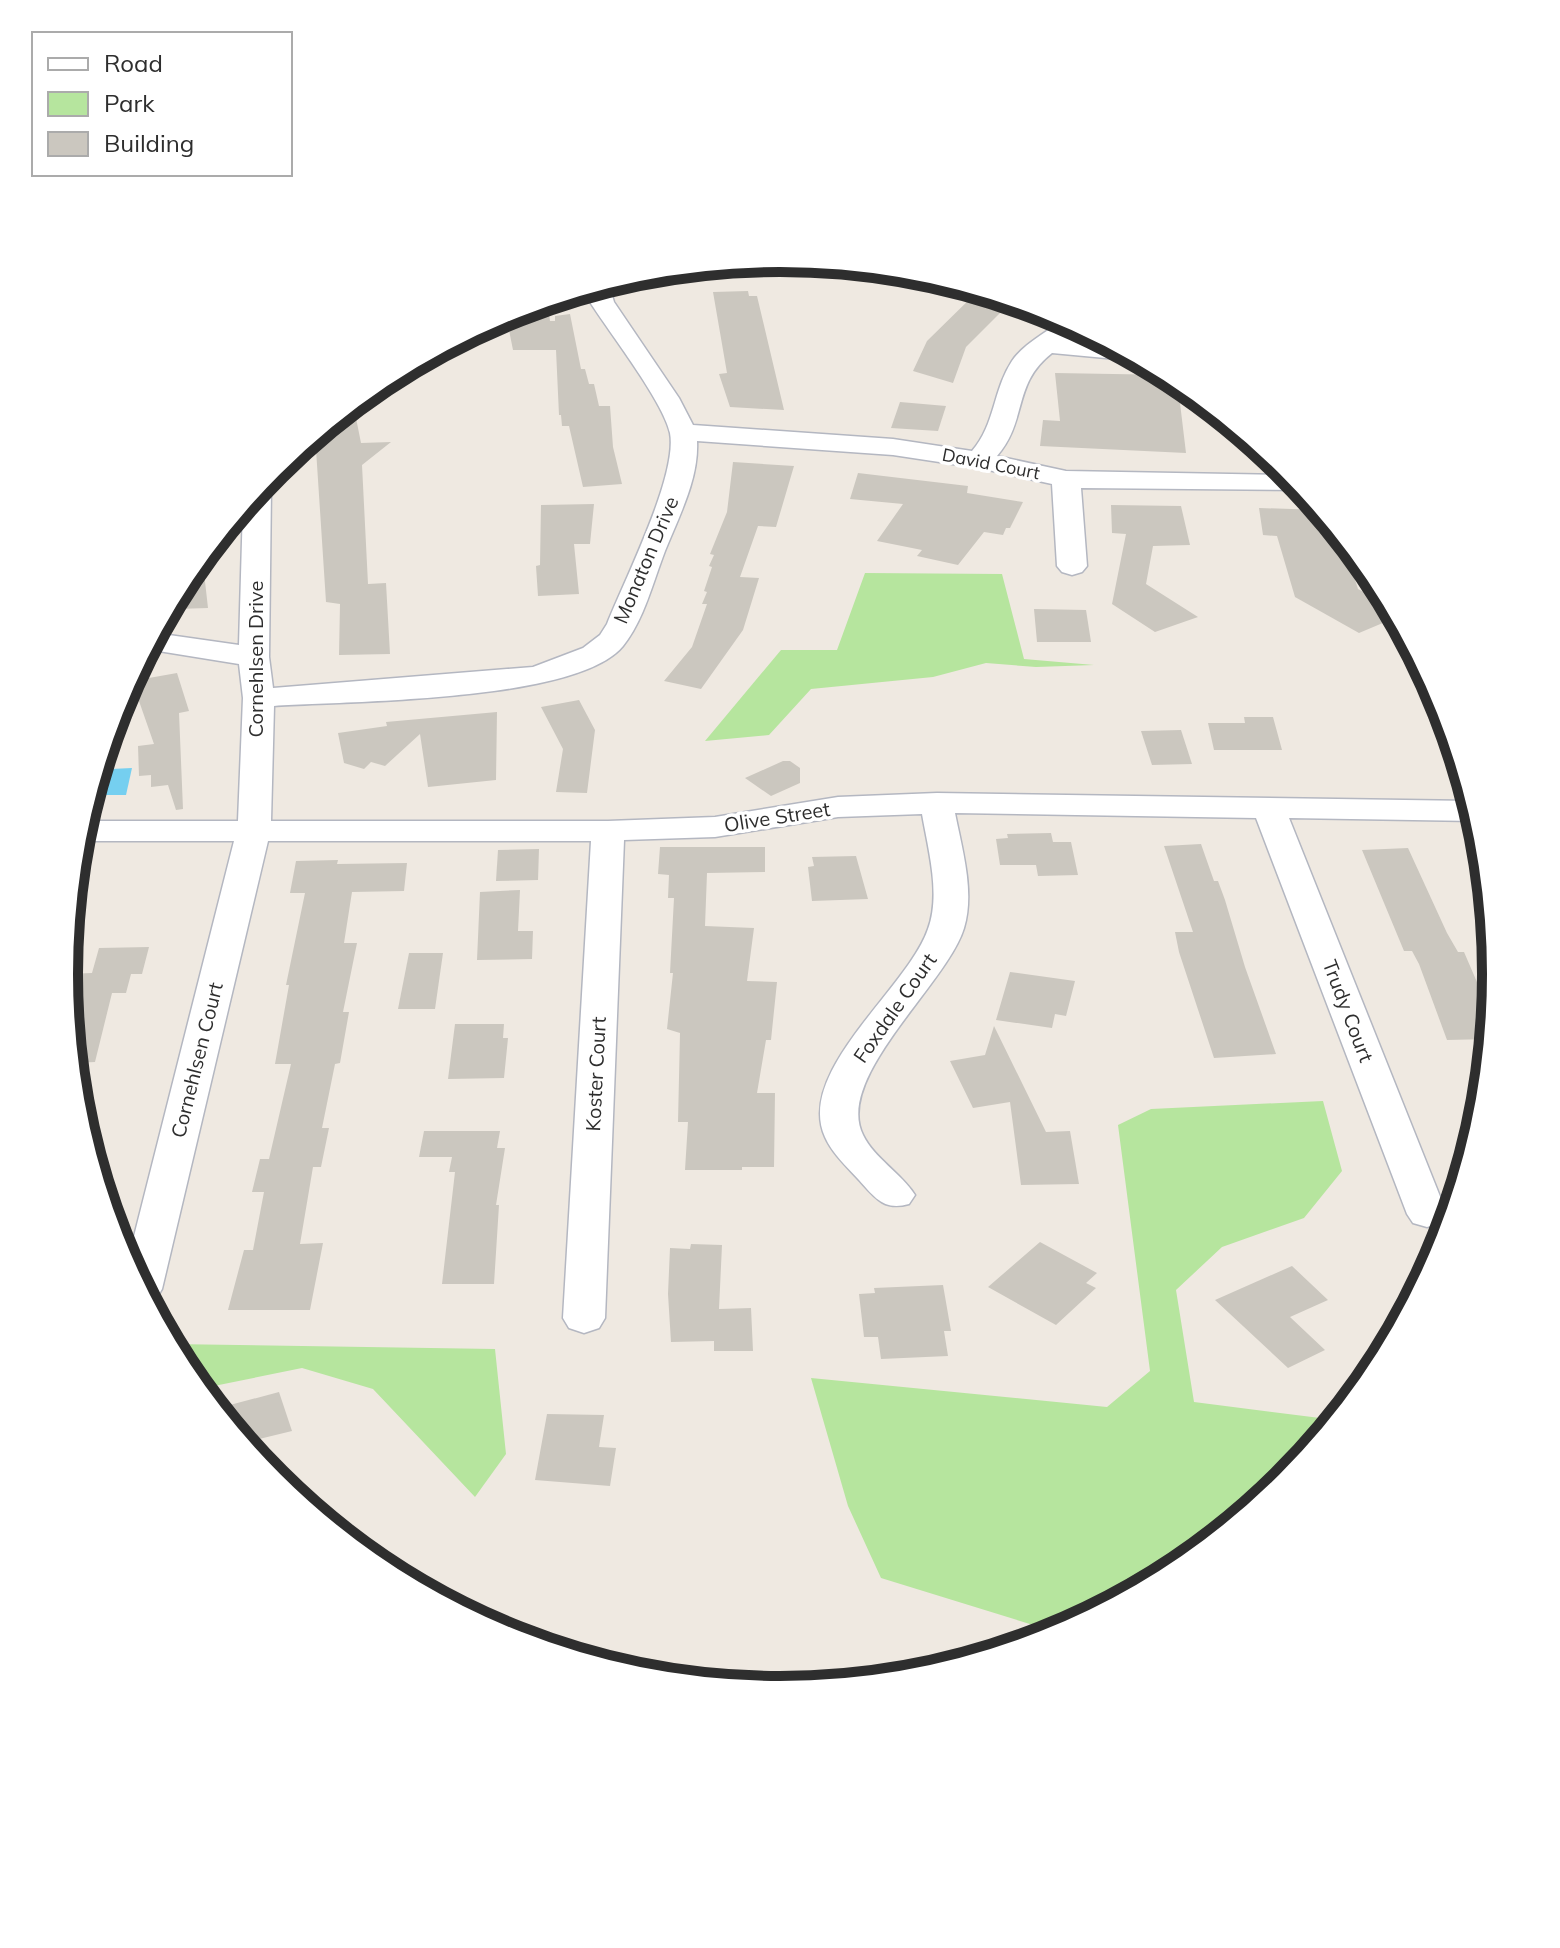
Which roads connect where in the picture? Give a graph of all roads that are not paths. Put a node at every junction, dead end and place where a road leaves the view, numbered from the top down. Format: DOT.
graph roads {
  1 [pos="600,295"];
  2 [pos="1064,332"];
  3 [pos="1047,345"];
  4 [pos="1101,350"];
  5 [pos="683,432"];
  6 [pos="979,460"];
  7 [pos="1066,479"];
  8 [pos="1281,483"];
  9 [pos="257,506"];
  10 [pos="1072,566"];
  11 [pos="161,643"];
  12 [pos="254,657"];
  13 [pos="259,698"];
  14 [pos="937,803"];
  15 [pos="1269,809"];
  16 [pos="1463,811"];
  17 [pos="254,830"];
  18 [pos="92,831"];
  19 [pos="608,831"];
  20 [pos="895,1195"];
  21 [pos="1427,1214"];
  22 [pos="145,1273"];
  23 [pos="584,1318"];
  1 -- 5 [label="street"];
  2 -- 3 [label="street"];
  3 -- 4 [label="street"];
  3 -- 6 [label="street"];
  5 -- 6 [label="street, David Court"];
  5 -- 13 [label="street, Monaton Drive"];
  6 -- 7 [label="street, David Court"];
  7 -- 8 [label="street, David Court"];
  7 -- 10 [label="street"];
  9 -- 12 [label="street, Cornehlsen Drive"];
  11 -- 12 [label="street"];
  12 -- 13 [label="street, Cornehlsen Drive"];
  13 -- 17 [label="street, Cornehlsen Drive"];
  14 -- 15 [label="street, Olive Street"];
  14 -- 19 [label="street, Olive Street"];
  14 -- 20 [label="street, Foxdale Court"];
  15 -- 16 [label="street, Olive Street"];
  15 -- 21 [label="street, Trudy Court"];
  17 -- 18 [label="street, Olive Street"];
  17 -- 19 [label="street, Olive Street"];
  17 -- 22 [label="street, Cornehlsen Court"];
  19 -- 23 [label="street, Koster Court"];
}
